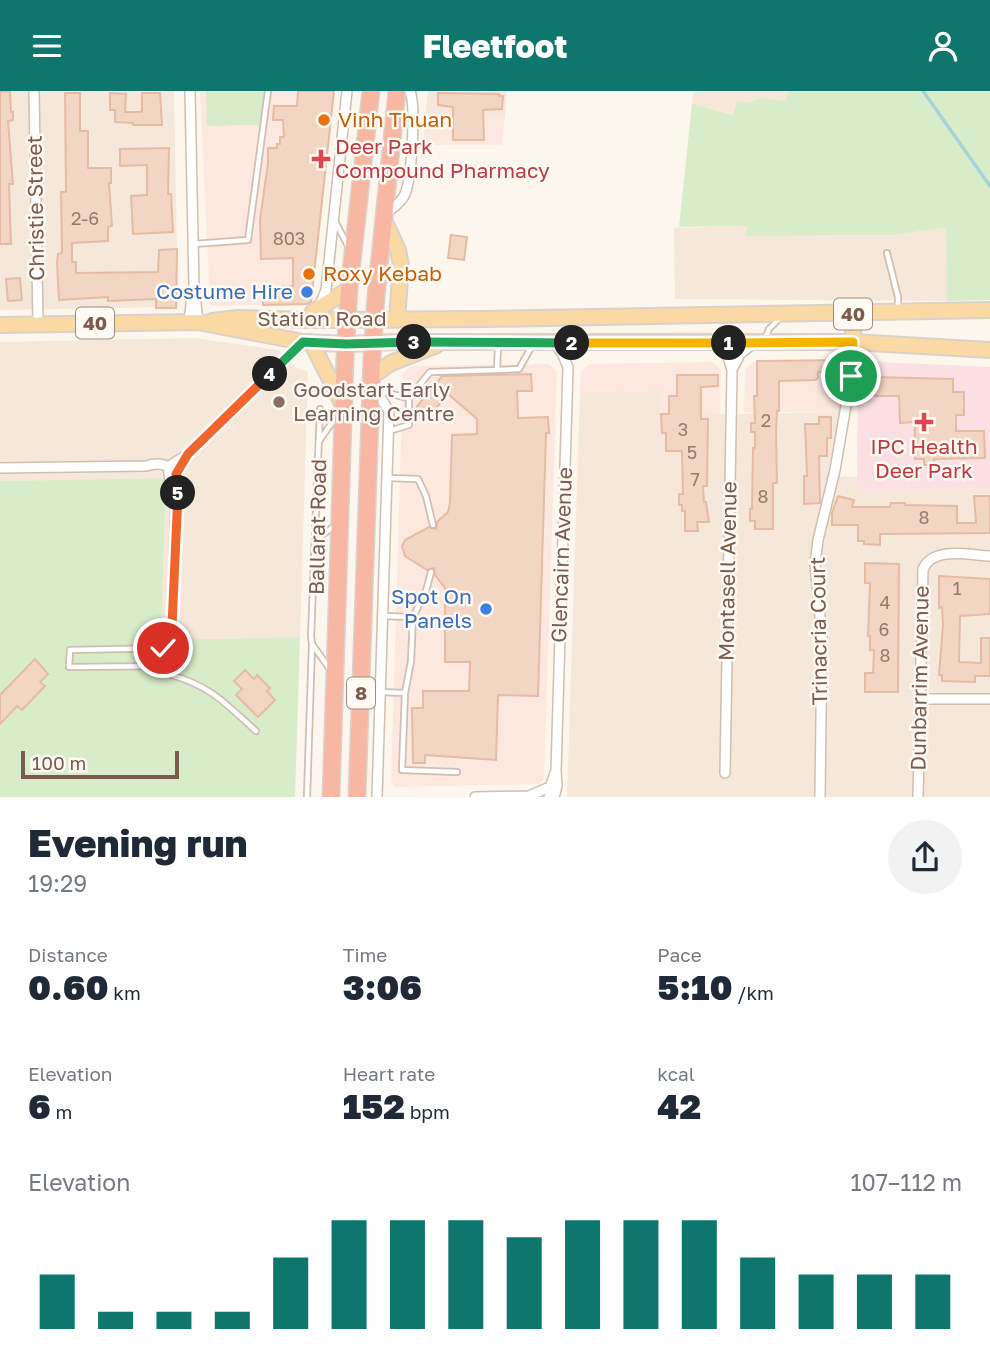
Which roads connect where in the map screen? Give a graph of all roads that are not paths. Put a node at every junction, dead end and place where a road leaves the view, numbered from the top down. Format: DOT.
graph roads {
  1 [pos="34,91"];
  2 [pos="190,91"];
  3 [pos="268,91"];
  4 [pos="348,91"];
  5 [pos="371,91"];
  6 [pos="397,91"];
  7 [pos="410,91"];
  8 [pos="384,217"];
  9 [pos="334,218"];
  10 [pos="193,244"];
  11 [pos="887,253"];
  12 [pos="354,256"];
  13 [pos="349,289"];
  14 [pos="990,310"];
  15 [pos="898,313"];
  16 [pos="784,314"];
  17 [pos="853,314"];
  18 [pos="312,316"];
  19 [pos="374,319"];
  20 [pos="347,320"];
  21 [pos="397,320"];
  22 [pos="196,322"];
  23 [pos="38,324"];
  24 [pos="0,325"];
  25 [pos="307,342"];
  26 [pos="373,342"];
  27 [pos="445,342"];
  28 [pos="534,342"];
  29 [pos="553,342"];
  30 [pos="853,342"];
  31 [pos="498,343"];
  32 [pos="718,343"];
  33 [pos="759,343"];
  34 [pos="346,344"];
  35 [pos="987,351"];
  36 [pos="497,370"];
  37 [pos="732,370"];
  38 [pos="373,383"];
  39 [pos="409,398"];
  40 [pos="343,406"];
  41 [pos="320,409"];
  42 [pos="389,431"];
  43 [pos="318,442"];
  44 [pos="0,468"];
  45 [pos="171,472"];
  46 [pos="387,477"];
  47 [pos="340,522"];
  48 [pos="433,525"];
  49 [pos="314,541"];
  50 [pos="990,556"];
  51 [pos="431,572"];
  52 [pos="383,616"];
  53 [pos="414,617"];
  54 [pos="312,644"];
  55 [pos="171,648"];
  56 [pos="171,666"];
  57 [pos="336,677"];
  58 [pos="381,692"];
  59 [pos="405,693"];
  60 [pos="920,699"];
  61 [pos="990,699"];
  62 [pos="360,710"];
  63 [pos="256,731"];
  64 [pos="457,772"];
  65 [pos="556,772"];
  66 [pos="725,773"];
  67 [pos="531,796"];
  68 [pos="307,797"];
  69 [pos="331,797"];
  70 [pos="358,797"];
  71 [pos="377,797"];
  72 [pos="475,797"];
  73 [pos="549,797"];
  74 [pos="820,797"];
  75 [pos="918,797"];
  1 -- 23 [label="street, Christie Street"];
  2 -- 10 [label="street"];
  3 -- 10 [label="lane"];
  4 -- 9 [label="street"];
  5 -- 12 [label="highway, Ballarat Road / 8"];
  6 -- 8 [label="highway, 8"];
  7 -- 8 [label="street"];
  8 -- 19 [label="highway, 8"];
  8 -- 21 [label="main road"];
  9 -- 12 [label="lane"];
  9 -- 18 [label="street"];
  10 -- 22 [label="street"];
  11 -- 15 [label="lane"];
  12 -- 13 [label="highway, Ballarat Road / 8"];
  13 -- 18 [label="main road"];
  13 -- 20 [label="highway, Ballarat Road / 8"];
  14 -- 15 [label="main road, Station Road / 40"];
  15 -- 17 [label="main road, Station Road / 40"];
  16 -- 17 [label="main road, Station Road / 40"];
  16 -- 21 [label="main road, Station Road / 40"];
  16 -- 33 [label="lane"];
  17 -- 30 [label="main road"];
  18 -- 20 [label="main road, Station Road / 40"];
  18 -- 22 [label="main road, Station Road / 40"];
  19 -- 20 [label="main road, Station Road / 40"];
  19 -- 21 [label="main road, Station Road / 40"];
  19 -- 26 [label="highway, 8"];
  20 -- 34 [label="highway, Ballarat Road / 8"];
  22 -- 23 [label="main road, Station Road / 40"];
  22 -- 25 [label="main road, Station Road / 40"];
  23 -- 24 [label="main road, Station Road / 40"];
  25 -- 34 [label="main road, Station Road / 40"];
  25 -- 40 [label="main road"];
  25 -- 45 [label="street"];
  26 -- 27 [label="main road, Station Road / 40"];
  26 -- 34 [label="main road, Station Road / 40"];
  26 -- 38 [label="highway, 8"];
  27 -- 31 [label="main road, Station Road / 40"];
  27 -- 38 [label="main road"];
  28 -- 29 [label="main road, Station Road / 40"];
  28 -- 31 [label="main road, Station Road / 40"];
  28 -- 36 [label="lane"];
  29 -- 32 [label="main road, Station Road / 40"];
  29 -- 65 [label="street, Glencairn Avenue"];
  30 -- 33 [label="main road, Station Road / 40"];
  30 -- 35 [label="main road, Station Road / 40"];
  30 -- 74 [label="street, Trinacria Court"];
  31 -- 36 [label="lane"];
  32 -- 33 [label="main road, Station Road / 40"];
  32 -- 37 [label="street, Montasell Avenue"];
  33 -- 37 [label="street"];
  34 -- 40 [label="highway, Ballarat Road / 8"];
  36 -- 39 [label="lane"];
  37 -- 66 [label="street, Montasell Avenue"];
  38 -- 39 [label="lane"];
  38 -- 42 [label="street"];
  38 -- 62 [label="highway, 8"];
  39 -- 42 [label="lane"];
  40 -- 43 [label="lane"];
  40 -- 47 [label="highway, Ballarat Road / 8"];
  41 -- 43 [label="lane"];
  42 -- 46 [label="street"];
  43 -- 49 [label="lane"];
  44 -- 45 [label="street"];
  45 -- 55 [label="street"];
  46 -- 48 [label="lane"];
  46 -- 52 [label="street"];
  47 -- 49 [label="lane"];
  47 -- 57 [label="highway, Ballarat Road / 8"];
  49 -- 54 [label="lane"];
  50 -- 60 [label="street, Dunbarrim Avenue"];
  51 -- 53 [label="lane"];
  52 -- 53 [label="lane"];
  52 -- 58 [label="street"];
  53 -- 59 [label="lane"];
  54 -- 57 [label="lane"];
  54 -- 68 [label="lane"];
  55 -- 56 [label="lane"];
  55 -- 56 [label="lane"];
  56 -- 63 [label="lane"];
  57 -- 69 [label="highway, Ballarat Road / 8"];
  58 -- 59 [label="lane"];
  58 -- 62 [label="street"];
  58 -- 71 [label="street"];
  59 -- 64 [label="lane"];
  60 -- 61 [label="street"];
  60 -- 75 [label="street, Dunbarrim Avenue"];
  62 -- 70 [label="highway, 8"];
  65 -- 67 [label="street"];
  65 -- 73 [label="street, Glencairn Avenue"];
  67 -- 72 [label="street"];
}
